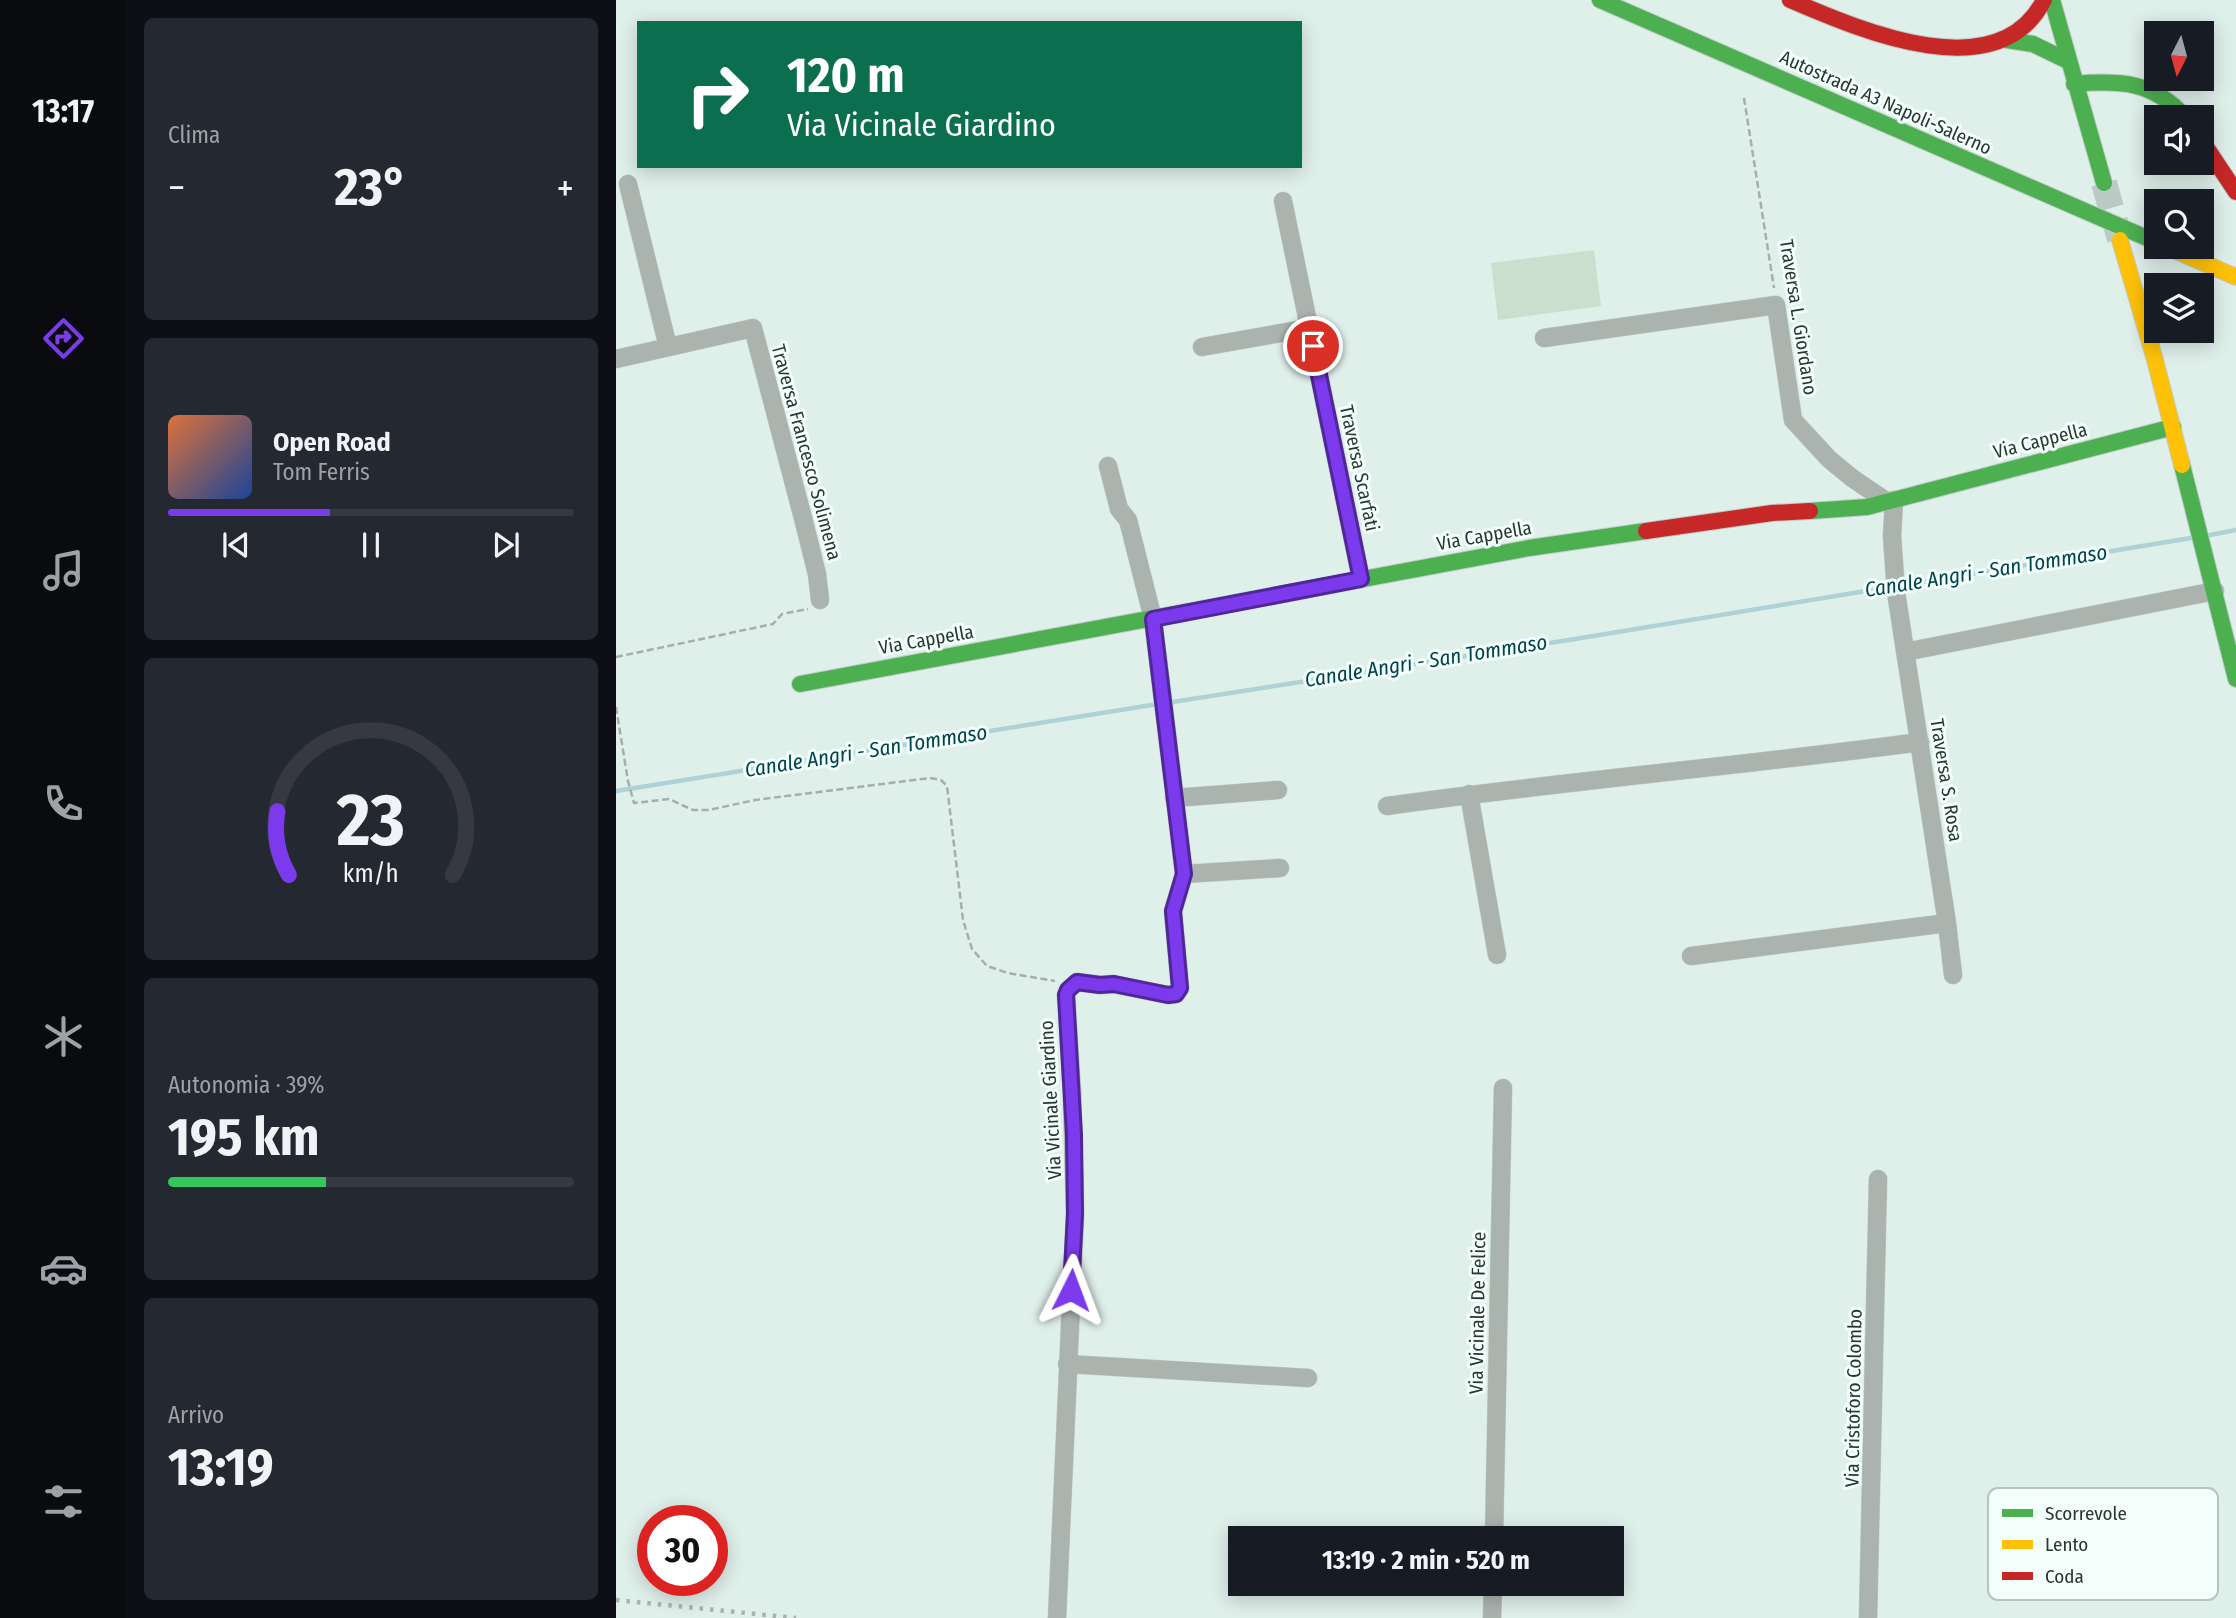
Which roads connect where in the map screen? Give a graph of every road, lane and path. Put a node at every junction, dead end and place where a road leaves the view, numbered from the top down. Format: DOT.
graph roads {
  1 [pos="1600,0"];
  2 [pos="1790,0"];
  3 [pos="2044,0"];
  4 [pos="2052,0"];
  5 [pos="2023,30"];
  6 [pos="2059,30"];
  7 [pos="2007,40"];
  8 [pos="2033,44"];
  9 [pos="2068,61"];
  10 [pos="2074,84"];
  11 [pos="1744,98"];
  12 [pos="2174,105"];
  13 [pos="2214,159"];
  14 [pos="628,184"];
  15 [pos="2101,191"];
  16 [pos="2236,192"];
  17 [pos="1283,201"];
  18 [pos="2144,237"];
  19 [pos="2120,240"];
  20 [pos="2194,259"];
  21 [pos="2236,277"];
  22 [pos="1776,305"];
  23 [pos="1309,328"];
  24 [pos="1544,338"];
  25 [pos="668,346"];
  26 [pos="1202,347"];
  27 [pos="616,359"];
  28 [pos="2173,428"];
  29 [pos="1108,466"];
  30 [pos="1890,500"];
  31 [pos="1361,579"];
  32 [pos="2215,591"];
  33 [pos="820,600"];
  34 [pos="1153,619"];
  35 [pos="1905,652"];
  36 [pos="616,657"];
  37 [pos="2236,679"];
  38 [pos="800,684"];
  39 [pos="616,707"];
  40 [pos="1920,742"];
  41 [pos="1278,790"];
  42 [pos="1469,794"];
  43 [pos="1174,798"];
  44 [pos="1387,806"];
  45 [pos="1280,867"];
  46 [pos="1184,874"];
  47 [pos="1947,923"];
  48 [pos="1497,955"];
  49 [pos="1691,956"];
  50 [pos="1953,975"];
  51 [pos="1068,990"];
  52 [pos="1503,1088"];
  53 [pos="1878,1179"];
  54 [pos="1067,1364"];
  55 [pos="1308,1378"];
  56 [pos="1494,1526"];
  57 [pos="1493,1596"];
  58 [pos="1057,1618"];
  59 [pos="1492,1618"];
  60 [pos="1868,1618"];
  1 -- 18 [label="main road, Autostrada A3 Napoli-Salerno"];
  2 -- 7 [label="main road"];
  3 -- 5 [label="main road"];
  4 -- 6 [label="main road"];
  5 -- 6 [label="main road"];
  5 -- 7 [label="main road"];
  6 -- 8 [label="main road"];
  6 -- 9 [label="main road"];
  7 -- 8 [label="main road"];
  8 -- 9 [label="main road"];
  9 -- 10 [label="main road"];
  10 -- 12 [label="main road"];
  10 -- 15 [label="main road"];
  11 -- 22 [label="path, Traversa L. Giordano"];
  13 -- 16 [label="main road"];
  14 -- 25 [label="street"];
  17 -- 23 [label="street, Traversa Scarfati"];
  19 -- 28 [label="main road"];
  20 -- 21 [label="main road"];
  22 -- 24 [label="street"];
  22 -- 30 [label="street, Traversa L. Giordano"];
  23 -- 26 [label="street"];
  23 -- 31 [label="street, Traversa Scarfati"];
  25 -- 27 [label="street, Traversa Francesco Solimena"];
  25 -- 33 [label="street, Traversa Francesco Solimena"];
  28 -- 30 [label="main road, Via Cappella"];
  28 -- 32 [label="main road"];
  29 -- 34 [label="street"];
  30 -- 31 [label="main road, Via Cappella"];
  30 -- 35 [label="street, Traversa S. Rosa"];
  31 -- 34 [label="main road, Via Cappella"];
  32 -- 35 [label="street"];
  32 -- 37 [label="main road"];
  33 -- 36 [label="path"];
  34 -- 38 [label="main road, Via Cappella"];
  34 -- 43 [label="street"];
  35 -- 40 [label="street, Traversa S. Rosa"];
  39 -- 51 [label="path"];
  40 -- 42 [label="street"];
  40 -- 47 [label="street, Traversa S. Rosa"];
  41 -- 43 [label="street"];
  42 -- 44 [label="street"];
  42 -- 48 [label="street"];
  43 -- 46 [label="street"];
  45 -- 46 [label="street"];
  46 -- 51 [label="street"];
  47 -- 49 [label="street"];
  47 -- 50 [label="street, Traversa S. Rosa"];
  51 -- 54 [label="street, Via Vicinale Giardino"];
  52 -- 56 [label="street, Via Vicinale De Felice"];
  53 -- 60 [label="street, Via Cristoforo Colombo"];
  54 -- 55 [label="street"];
  54 -- 58 [label="street, Via Vicinale Giardino"];
  57 -- 59 [label="street"];
}
